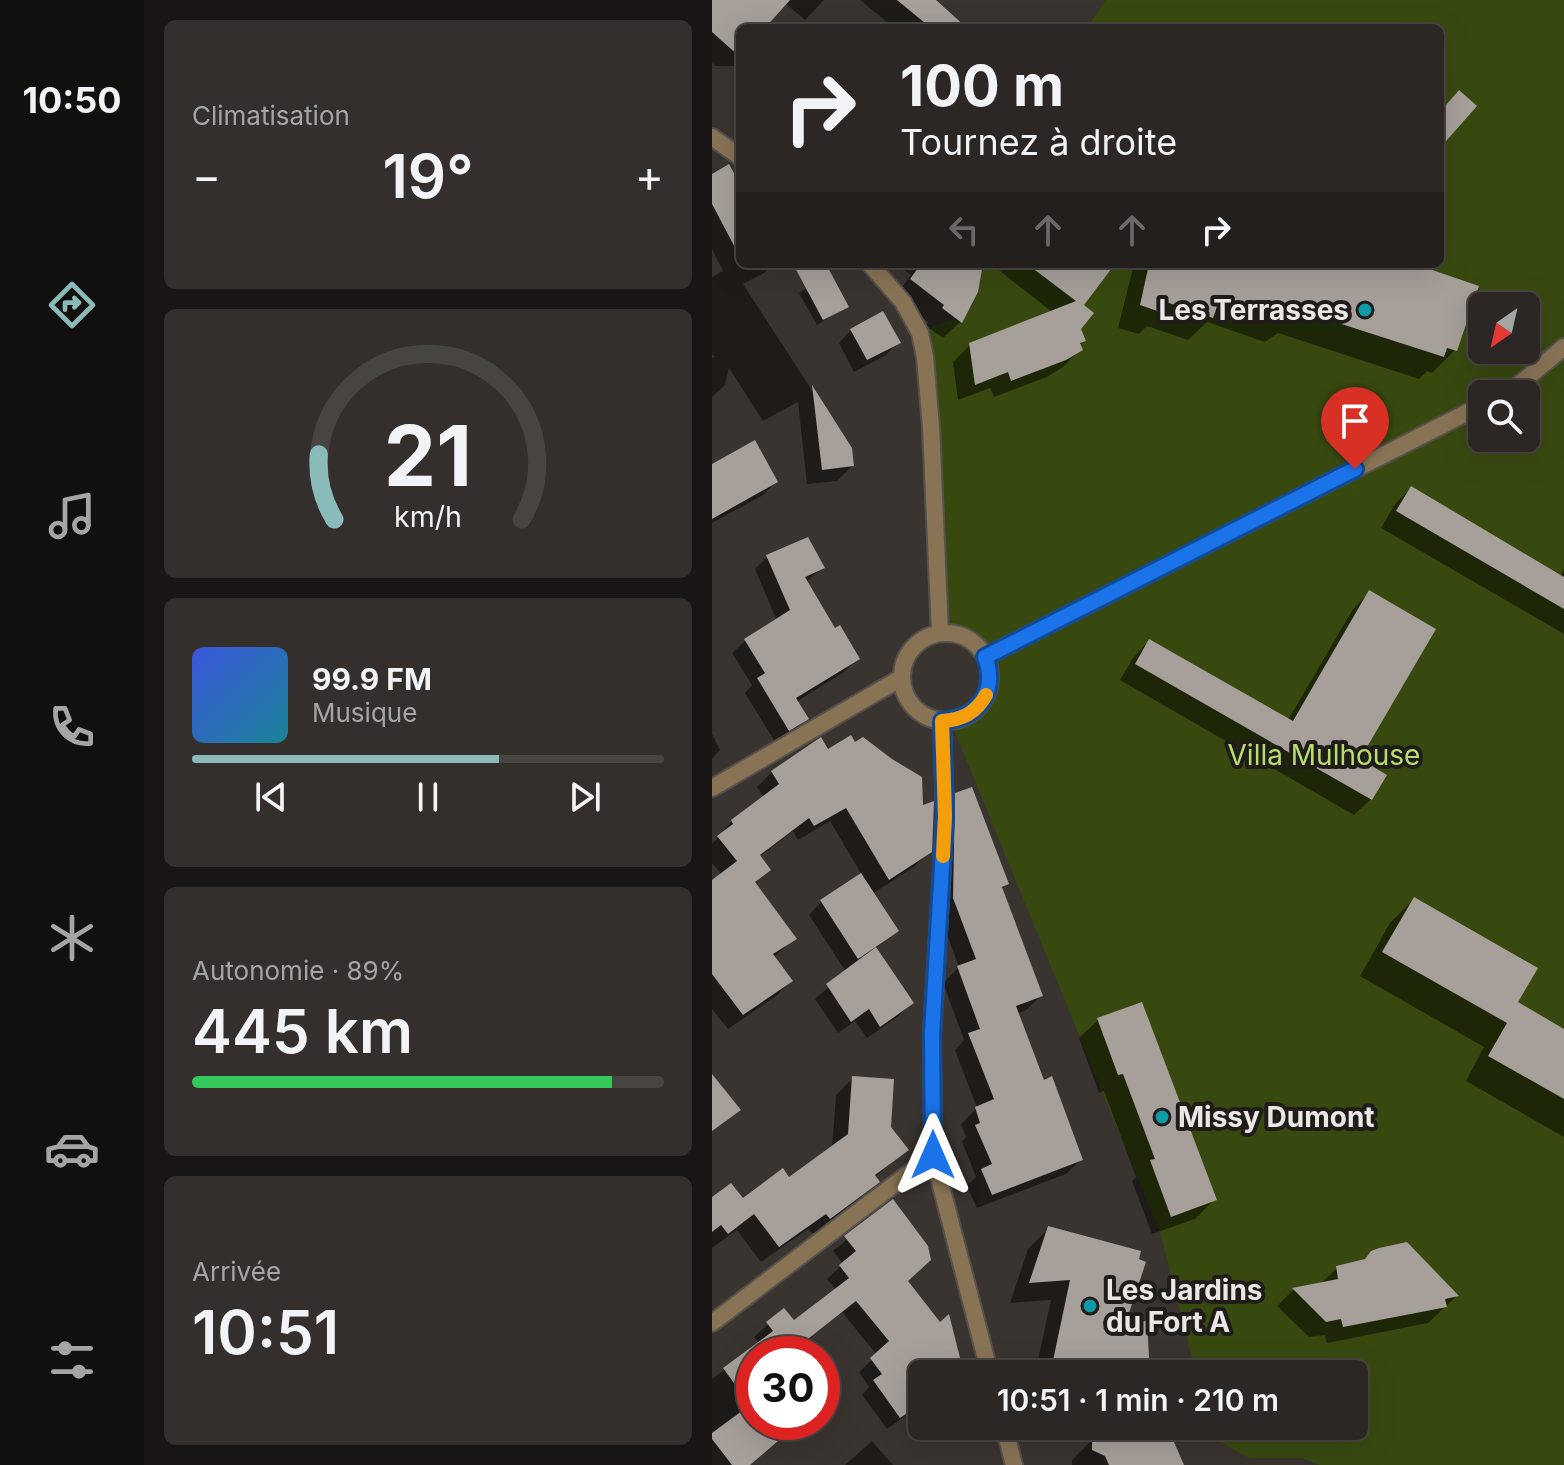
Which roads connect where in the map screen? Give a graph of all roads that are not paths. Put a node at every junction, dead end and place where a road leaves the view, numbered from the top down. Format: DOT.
graph roads {
  1 [pos="712,137"];
  2 [pos="736,154"];
  3 [pos="873,268"];
  4 [pos="1564,347"];
  5 [pos="1524,380"];
  6 [pos="1468,412"];
  7 [pos="940,633"];
  8 [pos="985,657"];
  9 [pos="901,678"];
  10 [pos="942,721"];
  11 [pos="712,788"];
  12 [pos="933,1155"];
  13 [pos="712,1323"];
  14 [pos="986,1360"];
  15 [pos="1008,1440"];
  16 [pos="1014,1465"];
  1 -- 2 [label="street"];
  3 -- 7 [label="street"];
  4 -- 5 [label="street"];
  6 -- 8 [label="street"];
  7 -- 8 [label="street"];
  7 -- 9 [label="street"];
  8 -- 10 [label="street"];
  9 -- 10 [label="street"];
  9 -- 11 [label="street"];
  10 -- 12 [label="street"];
  12 -- 13 [label="street"];
  12 -- 14 [label="street"];
  15 -- 16 [label="street"];
}
